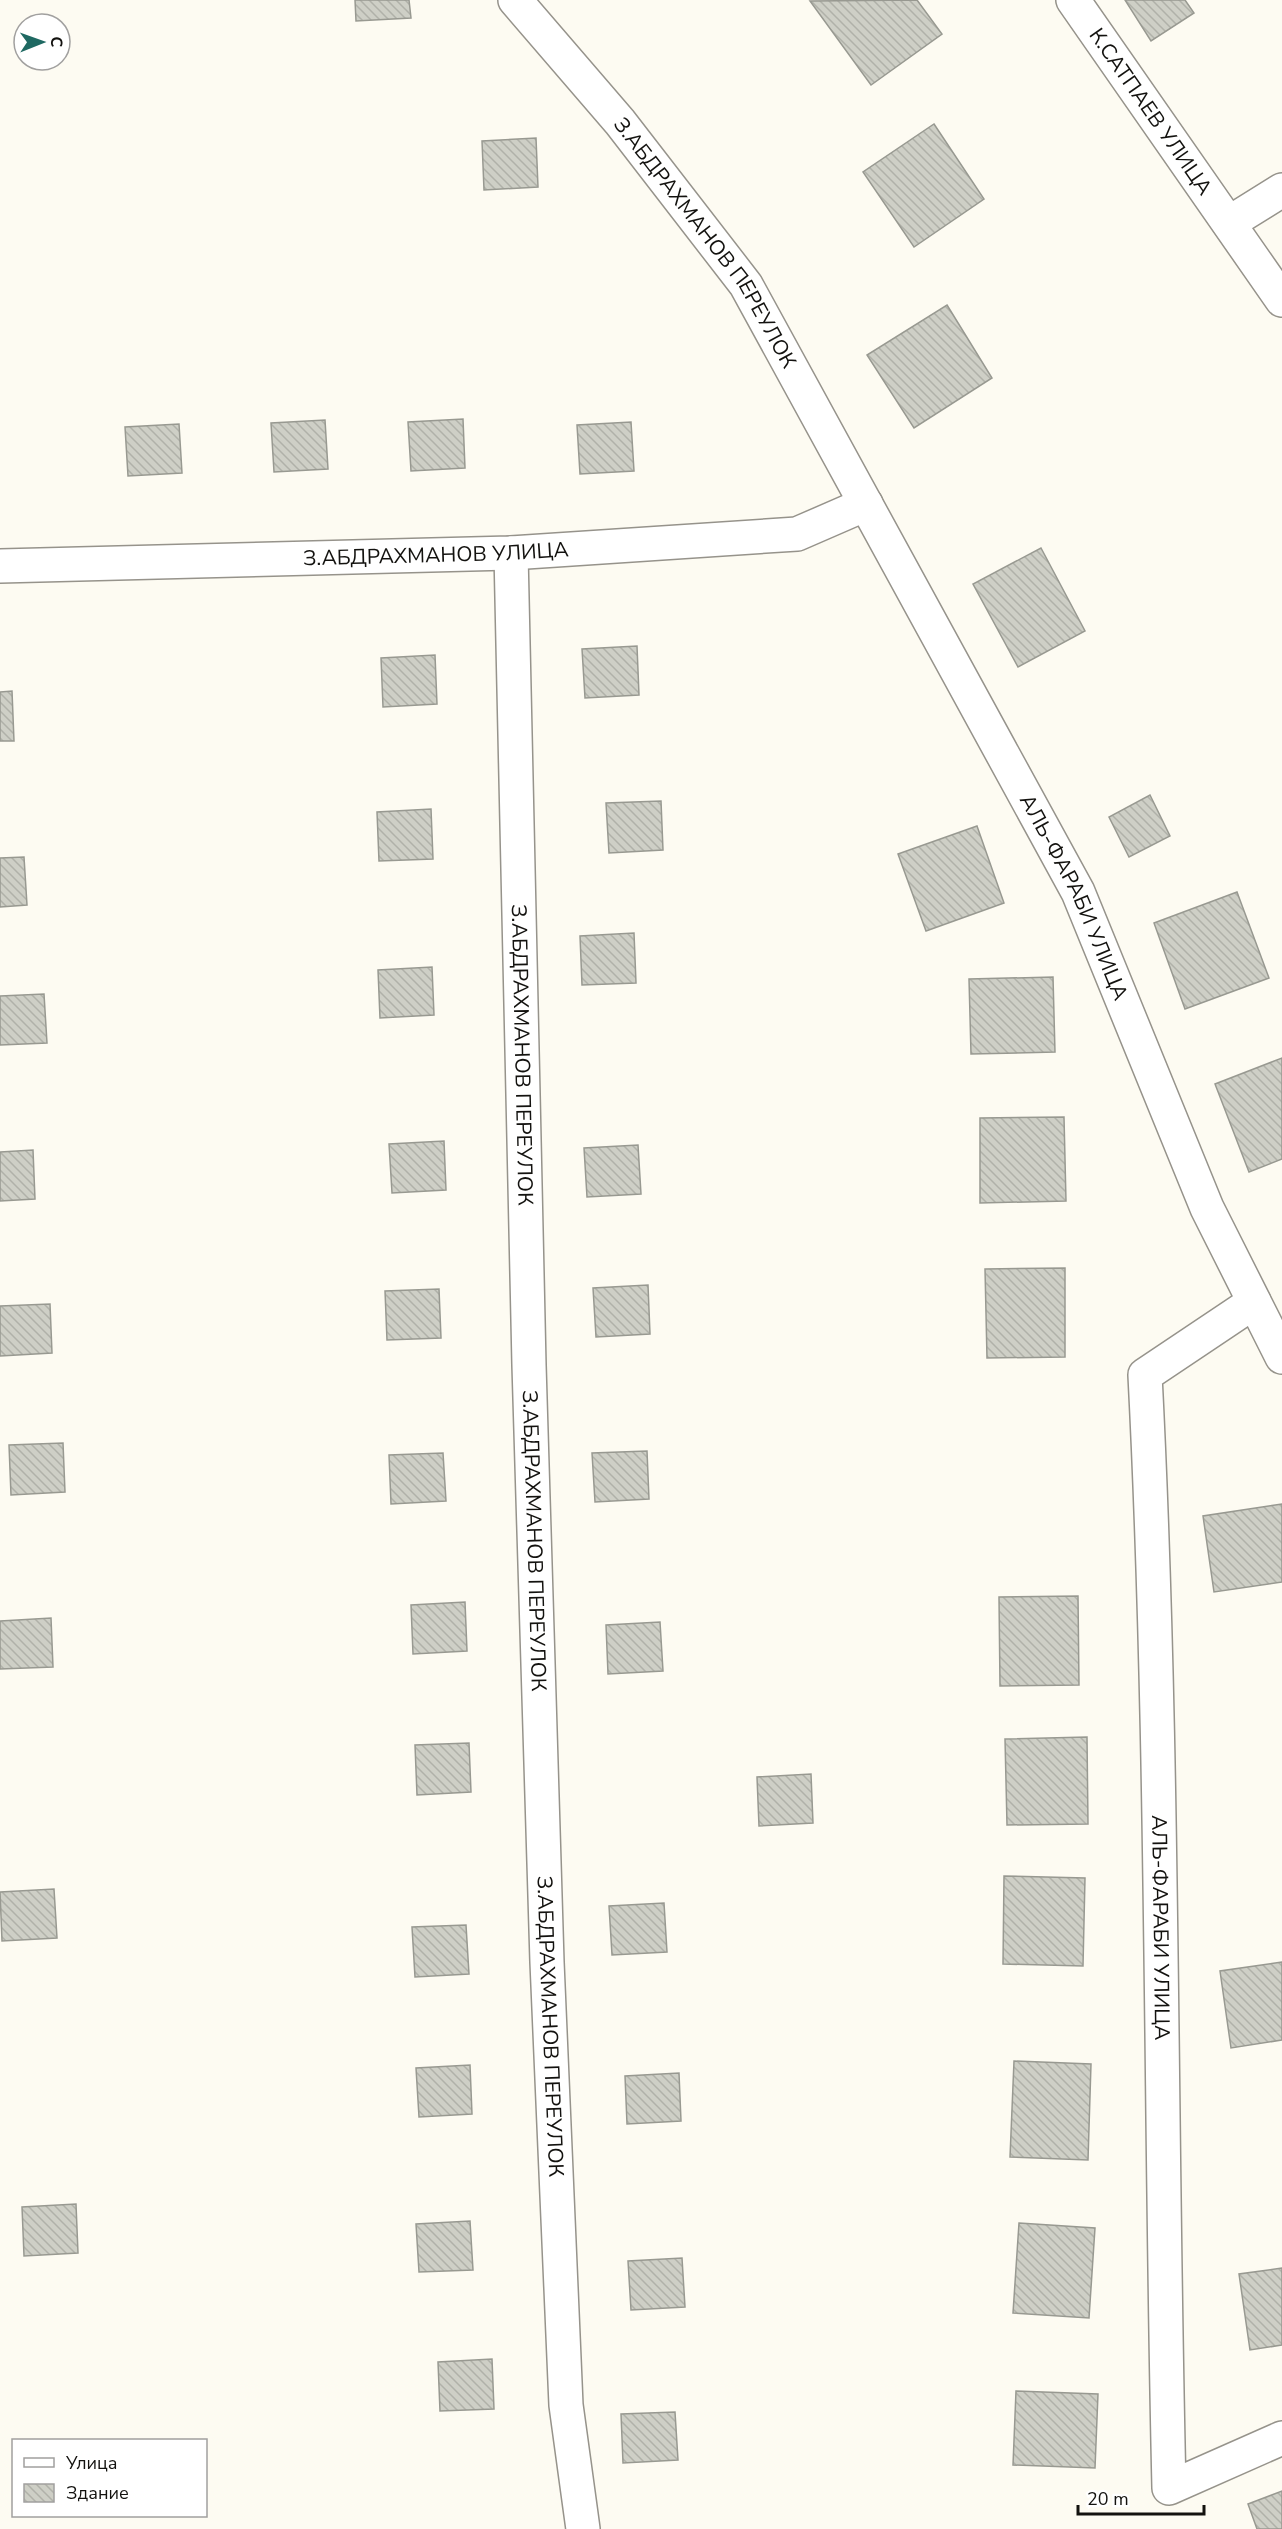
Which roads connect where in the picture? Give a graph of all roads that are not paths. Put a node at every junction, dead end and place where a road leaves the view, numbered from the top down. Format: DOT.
graph roads {
  1 [pos="515,0"];
  2 [pos="1073,0"];
  3 [pos="1282,190"];
  4 [pos="1228,223"];
  5 [pos="1282,300"];
  6 [pos="866,504"];
  7 [pos="511,553"];
  8 [pos="0,566"];
  9 [pos="1254,1302"];
  10 [pos="1282,1357"];
  11 [pos="1282,2438"];
  12 [pos="583,2529"];
  1 -- 6 [label="street, З.АБДРАХМАНОВ ПЕРЕУЛОК"];
  2 -- 4 [label="street, К.САТПАЕВ УЛИЦА"];
  3 -- 4 [label="street"];
  4 -- 5 [label="street, К.САТПАЕВ УЛИЦА"];
  6 -- 7 [label="street, З.АБДРАХМАНОВ УЛИЦА"];
  6 -- 9 [label="street, АЛЬ-ФАРАБИ УЛИЦА"];
  7 -- 8 [label="street, З.АБДРАХМАНОВ УЛИЦА"];
  7 -- 12 [label="street, З.АБДРАХМАНОВ ПЕРЕУЛОК"];
  9 -- 10 [label="street, АЛЬ-ФАРАБИ УЛИЦА"];
  9 -- 11 [label="street, АЛЬ-ФАРАБИ УЛИЦА"];
}
